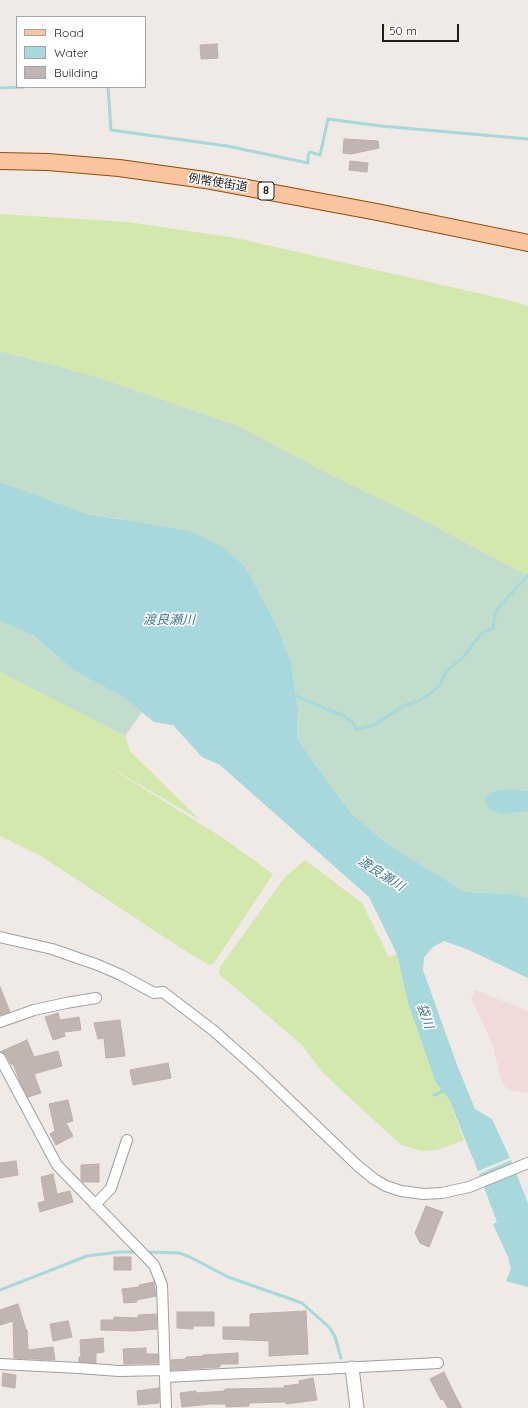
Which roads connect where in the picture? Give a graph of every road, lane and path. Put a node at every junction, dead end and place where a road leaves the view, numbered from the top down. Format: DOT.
graph roads {
  1 [pos="0,160"];
  2 [pos="528,244"];
  3 [pos="0,937"];
  4 [pos="96,998"];
  5 [pos="0,1022"];
  6 [pos="0,1058"];
  7 [pos="127,1140"];
  8 [pos="528,1163"];
  9 [pos="95,1205"];
  10 [pos="0,1364"];
  11 [pos="438,1364"];
  12 [pos="352,1368"];
  13 [pos="165,1373"];
  14 [pos="166,1408"];
  15 [pos="357,1408"];
  1 -- 2 [label="main road, 例幣使街道 / 8"];
  3 -- 8 [label="street"];
  4 -- 5 [label="street"];
  6 -- 9 [label="street"];
  7 -- 9 [label="street"];
  9 -- 13 [label="street"];
  10 -- 13 [label="street"];
  11 -- 12 [label="street"];
  12 -- 13 [label="street"];
  12 -- 15 [label="street"];
  13 -- 14 [label="street"];
}
